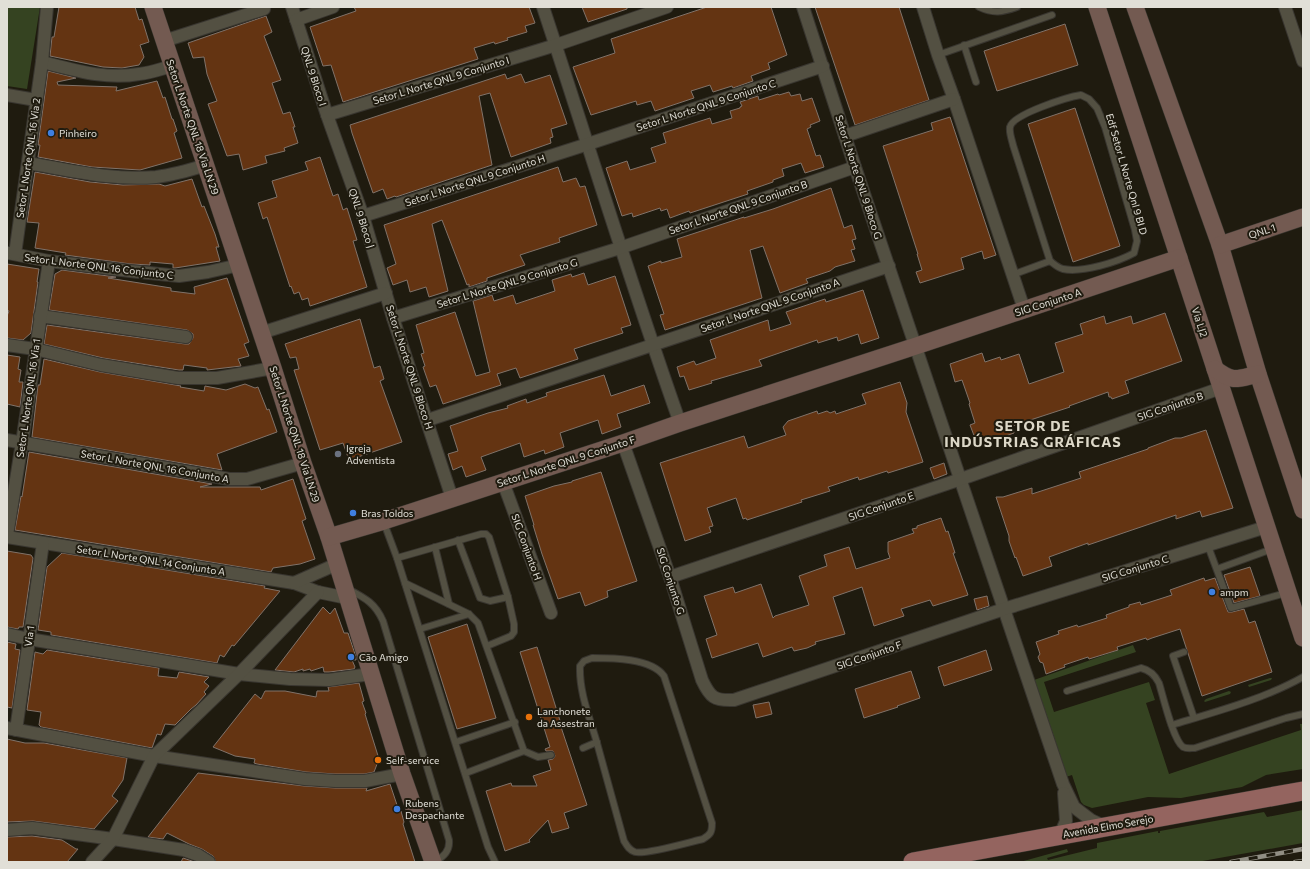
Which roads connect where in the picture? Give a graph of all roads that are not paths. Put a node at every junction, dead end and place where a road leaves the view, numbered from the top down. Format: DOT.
graph roads {
  1 [pos="47,7"];
  2 [pos="292,7"];
  3 [pos="333,7"];
  4 [pos="543,7"];
  5 [pos="667,7"];
  6 [pos="803,7"];
  7 [pos="923,7"];
  8 [pos="979,7"];
  9 [pos="1017,7"];
  10 [pos="1097,7"];
  11 [pos="1135,7"];
  12 [pos="1285,7"];
  13 [pos="156,8"];
  14 [pos="264,9"];
  15 [pos="1052,15"];
  16 [pos="296,20"];
  17 [pos="164,41"];
  18 [pos="556,45"];
  19 [pos="964,45"];
  20 [pos="938,55"];
  21 [pos="1303,61"];
  22 [pos="42,62"];
  23 [pos="172,66"];
  24 [pos="823,66"];
  25 [pos="976,82"];
  26 [pos="7,95"];
  27 [pos="954,99"];
  28 [pos="36,100"];
  29 [pos="327,115"];
  30 [pos="845,136"];
  31 [pos="337,144"];
  32 [pos="588,144"];
  33 [pos="28,163"];
  34 [pos="206,165"];
  35 [pos="855,167"];
  36 [pos="362,216"];
  37 [pos="1299,220"];
  38 [pos="1220,244"];
  39 [pos="620,248"];
  40 [pos="11,254"];
  41 [pos="1180,258"];
  42 [pos="49,261"];
  43 [pos="1050,261"];
  44 [pos="239,265"];
  45 [pos="888,266"];
  46 [pos="1012,275"];
  47 [pos="386,293"];
  48 [pos="1024,309"];
  49 [pos="40,316"];
  50 [pos="393,318"];
  51 [pos="261,333"];
  52 [pos="186,337"];
  53 [pos="7,345"];
  54 [pos="652,345"];
  55 [pos="916,346"];
  56 [pos="35,349"];
  57 [pos="273,368"];
  58 [pos="1215,369"];
  59 [pos="1258,374"];
  60 [pos="1221,388"];
  61 [pos="428,420"];
  62 [pos="680,423"];
  63 [pos="7,440"];
  64 [pos="22,443"];
  65 [pos="623,443"];
  66 [pos="302,463"];
  67 [pos="961,479"];
  68 [pos="503,482"];
  69 [pos="452,498"];
  70 [pos="1303,510"];
  71 [pos="384,521"];
  72 [pos="1266,527"];
  73 [pos="7,536"];
  74 [pos="329,537"];
  75 [pos="458,540"];
  76 [pos="43,543"];
  77 [pos="1208,546"];
  78 [pos="435,547"];
  79 [pos="1272,549"];
  80 [pos="397,558"];
  81 [pos="337,564"];
  82 [pos="1217,569"];
  83 [pos="670,577"];
  84 [pos="405,583"];
  85 [pos="294,584"];
  86 [pos="318,592"];
  87 [pos="345,592"];
  88 [pos="1288,592"];
  89 [pos="508,597"];
  90 [pos="449,604"];
  91 [pos="1004,609"];
  92 [pos="551,613"];
  93 [pos="469,614"];
  94 [pos="420,629"];
  95 [pos="7,634"];
  96 [pos="1303,638"];
  97 [pos="28,639"];
  98 [pos="487,646"];
  99 [pos="1184,652"];
  100 [pos="240,674"];
  101 [pos="370,674"];
  102 [pos="1303,677"];
  103 [pos="1067,691"];
  104 [pos="734,700"];
  105 [pos="1303,714"];
  106 [pos="1194,718"];
  107 [pos="515,722"];
  108 [pos="1172,725"];
  109 [pos="11,729"];
  110 [pos="456,742"];
  111 [pos="597,742"];
  112 [pos="583,748"];
  113 [pos="524,751"];
  114 [pos="551,755"];
  115 [pos="154,756"];
  116 [pos="466,773"];
  117 [pos="402,774"];
  118 [pos="1063,784"];
  119 [pos="1303,791"];
  120 [pos="1106,827"];
  121 [pos="7,830"];
  122 [pos="1060,835"];
  123 [pos="113,839"];
  124 [pos="92,862"];
  125 [pos="209,862"];
  126 [pos="434,862"];
  127 [pos="495,862"];
  128 [pos="915,862"];
  1 -- 22 [label="street, Setor L Norte QNL 16 Via 2"];
  2 -- 16 [label="street, QNL 9 Bloco I"];
  3 -- 16 [label="street"];
  4 -- 18 [label="street"];
  5 -- 18 [label="street, Setor L Norte QNL 9 Conjunto I"];
  6 -- 24 [label="street, Setor L Norte QNL 9 Bloco G"];
  7 -- 20 [label="street"];
  8 -- 9 [label="lane"];
  10 -- 41 [label="street, Via LJ2"];
  11 -- 38 [label="street"];
  12 -- 21 [label="street"];
  13 -- 17 [label="street, Setor L Norte QNL 18 Via LN 29"];
  14 -- 17 [label="street"];
  15 -- 19 [label="lane"];
  16 -- 29 [label="street, QNL 9 Bloco I"];
  17 -- 23 [label="street, Setor L Norte QNL 18 Via LN 29"];
  18 -- 29 [label="street, Setor L Norte QNL 9 Conjunto I"];
  18 -- 32 [label="street"];
  19 -- 20 [label="lane"];
  19 -- 25 [label="lane"];
  20 -- 27 [label="street"];
  22 -- 23 [label="street"];
  22 -- 28 [label="street, Setor L Norte QNL 16 Via 2"];
  23 -- 34 [label="street, Setor L Norte QNL 18 Via LN 29"];
  24 -- 30 [label="street, Setor L Norte QNL 9 Bloco G"];
  24 -- 32 [label="street, Setor L Norte QNL 9 Conjunto C"];
  26 -- 28 [label="street"];
  27 -- 30 [label="street"];
  27 -- 46 [label="street"];
  28 -- 33 [label="street, Setor L Norte QNL 16 Via 2"];
  29 -- 31 [label="street, QNL 9 Bloco I"];
  30 -- 35 [label="street, Setor L Norte QNL 9 Bloco G"];
  31 -- 36 [label="street, QNL 9 Bloco J"];
  32 -- 36 [label="street, Setor L Norte QNL 9 Conjunto H"];
  32 -- 39 [label="street"];
  33 -- 34 [label="street"];
  33 -- 40 [label="street, Setor L Norte QNL 16 Via 2"];
  34 -- 44 [label="street, Setor L Norte QNL 18 Via LN 29"];
  35 -- 39 [label="street, Setor L Norte QNL 9 Conjunto B"];
  35 -- 45 [label="street, Setor L Norte QNL 9 Bloco G"];
  36 -- 47 [label="street, QNL 9 Bloco J"];
  37 -- 38 [label="street, QNL 1"];
  38 -- 59 [label="street"];
  39 -- 50 [label="street, Setor L Norte QNL 9 Conjunto G"];
  39 -- 54 [label="street"];
  40 -- 42 [label="street, Setor L Norte QNL 16 Conjunto C"];
  41 -- 48 [label="street, SIG Conjunto A"];
  41 -- 58 [label="street, Via LJ2"];
  42 -- 44 [label="street, Setor L Norte QNL 16 Conjunto C"];
  42 -- 49 [label="street, Setor L Norte QNL 16 Via 1"];
  43 -- 43 [label="lane, Edf Setor L Norte Qnl 9 BI D"];
  43 -- 46 [label="lane"];
  44 -- 51 [label="street, Setor L Norte QNL 18 Via LN 29"];
  45 -- 54 [label="street, Setor L Norte QNL 9 Conjunto A"];
  45 -- 55 [label="street, Setor L Norte QNL 9 Bloco G"];
  46 -- 48 [label="street"];
  47 -- 50 [label="street, Setor L Norte QNL 9 Bloco H"];
  47 -- 51 [label="street, Setor L Norte QNL 9 Bloco H"];
  48 -- 55 [label="street, SIG Conjunto A"];
  49 -- 52 [label="street"];
  49 -- 56 [label="street, Setor L Norte QNL 16 Via 1"];
  50 -- 61 [label="street, Setor L Norte QNL 9 Bloco H"];
  51 -- 57 [label="street, Setor L Norte QNL 18 Via LN 29"];
  53 -- 56 [label="street"];
  54 -- 61 [label="street"];
  54 -- 62 [label="street"];
  55 -- 62 [label="street"];
  55 -- 67 [label="street, Setor L Norte QNL 9 Bloco G"];
  56 -- 57 [label="street"];
  56 -- 64 [label="street, Setor L Norte QNL 16 Via 1"];
  57 -- 66 [label="street, Setor L Norte QNL 18 Via LN 29"];
  58 -- 59 [label="street"];
  58 -- 60 [label="street, Via LJ2"];
  59 -- 70 [label="street"];
  60 -- 67 [label="street, SIG Conjunto B"];
  60 -- 72 [label="street, Via LJ2"];
  61 -- 69 [label="street, Setor L Norte QNL 9 Bloco H"];
  62 -- 65 [label="street, Setor L Norte QNL 9 Conjunto F"];
  63 -- 64 [label="street, Setor L Norte QNL 16 Conjunto A"];
  64 -- 66 [label="street, Setor L Norte QNL 16 Conjunto A"];
  64 -- 73 [label="street, Setor L Norte QNL 16 Via 1"];
  65 -- 68 [label="street, Setor L Norte QNL 9 Conjunto F"];
  65 -- 83 [label="street, SIG Conjunto G"];
  66 -- 74 [label="street, Setor L Norte QNL 18 Via LN 29"];
  67 -- 83 [label="street, SIG Conjunto E"];
  67 -- 91 [label="street"];
  68 -- 69 [label="street, Setor L Norte QNL 9 Conjunto F"];
  68 -- 92 [label="street, SIG Conjunto H"];
  69 -- 71 [label="street, Setor L Norte QNL 9 Conjunto F"];
  71 -- 74 [label="street, Setor L Norte QNL 9 Conjunto F"];
  71 -- 80 [label="lane"];
  72 -- 77 [label="street, SIG Conjunto C"];
  72 -- 79 [label="street, Via LJ2"];
  73 -- 76 [label="street, Setor L Norte QNL 14 Conjunto A"];
  74 -- 81 [label="street, Setor L Norte QNL 18 Via LN 29"];
  75 -- 78 [label="lane"];
  75 -- 89 [label="lane"];
  75 -- 89 [label="lane"];
  76 -- 85 [label="street, Setor L Norte QNL 14 Conjunto A"];
  76 -- 97 [label="street, Via 1"];
  77 -- 82 [label="lane"];
  77 -- 91 [label="street, SIG Conjunto C"];
  78 -- 80 [label="lane"];
  78 -- 90 [label="lane"];
  79 -- 82 [label="lane"];
  79 -- 88 [label="street, Via LJ2"];
  80 -- 84 [label="lane"];
  81 -- 85 [label="street"];
  81 -- 87 [label="street, Setor L Norte QNL 18 Via LN 29"];
  82 -- 88 [label="lane"];
  83 -- 104 [label="street, SIG Conjunto G"];
  84 -- 90 [label="lane"];
  84 -- 94 [label="lane"];
  85 -- 86 [label="street, Setor L Norte QNL 14 Conjunto A"];
  86 -- 87 [label="street, Setor L Norte QNL 14 Conjunto A"];
  86 -- 100 [label="street"];
  87 -- 101 [label="street, Setor L Norte QNL 18 Via LN 29"];
  87 -- 126 [label="lane"];
  88 -- 96 [label="street, Via LJ2"];
  89 -- 98 [label="lane"];
  90 -- 93 [label="lane"];
  91 -- 104 [label="street, SIG Conjunto F"];
  91 -- 118 [label="street"];
  93 -- 94 [label="lane"];
  93 -- 98 [label="lane"];
  94 -- 110 [label="lane"];
  95 -- 97 [label="street"];
  97 -- 100 [label="street"];
  97 -- 109 [label="street, Via 1"];
  98 -- 107 [label="lane"];
  99 -- 106 [label="lane"];
  100 -- 101 [label="street"];
  100 -- 115 [label="street"];
  101 -- 117 [label="street, Setor L Norte QNL 18 Via LN 29"];
  102 -- 106 [label="lane"];
  103 -- 108 [label="lane"];
  105 -- 108 [label="lane"];
  106 -- 108 [label="lane"];
  107 -- 110 [label="lane"];
  107 -- 113 [label="lane"];
  109 -- 115 [label="street"];
  110 -- 116 [label="lane"];
  111 -- 111 [label="lane"];
  111 -- 112 [label="lane"];
  113 -- 114 [label="lane"];
  113 -- 116 [label="lane"];
  115 -- 117 [label="street"];
  115 -- 123 [label="street"];
  116 -- 127 [label="lane"];
  117 -- 126 [label="street, Setor L Norte QNL 18 Via LN 29"];
  118 -- 120 [label="street"];
  118 -- 122 [label="street"];
  119 -- 120 [label="main road, Avenida Elmo Serejo"];
  120 -- 122 [label="main road, Avenida Elmo Serejo"];
  121 -- 123 [label="street"];
  122 -- 128 [label="main road, Avenida Elmo Serejo"];
  123 -- 124 [label="street"];
  123 -- 125 [label="street"];
}
